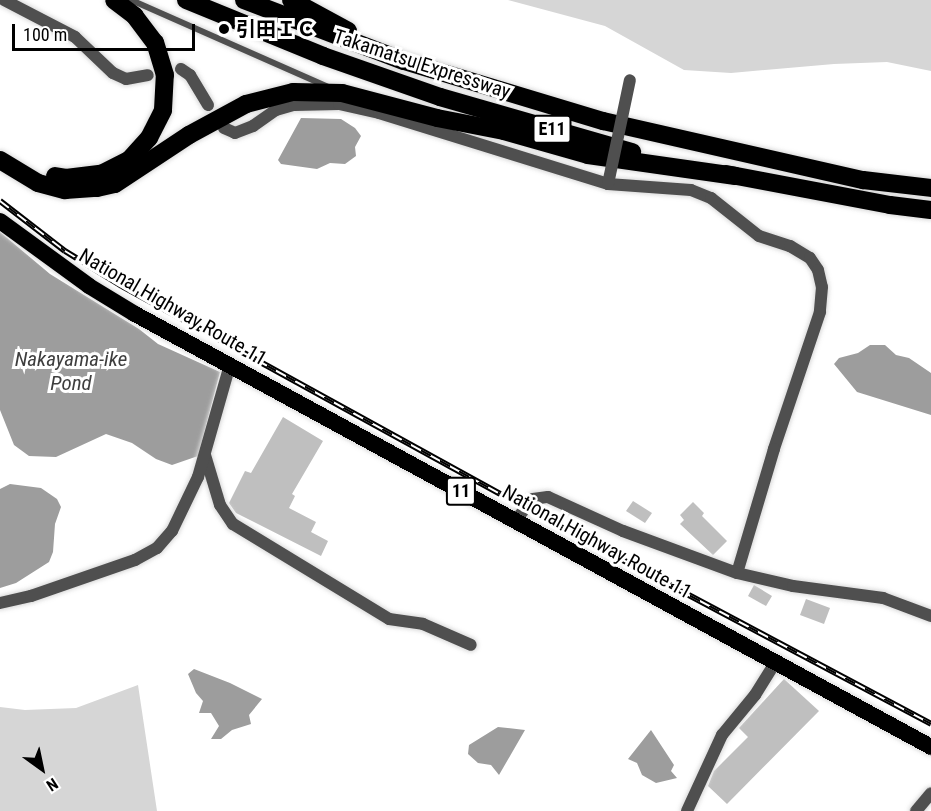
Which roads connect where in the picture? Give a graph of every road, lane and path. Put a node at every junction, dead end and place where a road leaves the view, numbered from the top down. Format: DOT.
graph roads {
  1 [pos="4,0"];
  2 [pos="114,0"];
  3 [pos="130,0"];
  4 [pos="186,0"];
  5 [pos="244,0"];
  6 [pos="291,0"];
  7 [pos="404,61"];
  8 [pos="181,69"];
  9 [pos="148,75"];
  10 [pos="630,80"];
  11 [pos="342,93"];
  12 [pos="208,105"];
  13 [pos="224,128"];
  14 [pos="0,144"];
  15 [pos="0,159"];
  16 [pos="736,176"];
  17 [pos="608,184"];
  18 [pos="931,188"];
  19 [pos="931,210"];
  20 [pos="0,221"];
  21 [pos="230,365"];
  22 [pos="205,455"];
  23 [pos="515,521"];
  24 [pos="737,573"];
  25 [pos="0,603"];
  26 [pos="931,616"];
  27 [pos="471,645"];
  28 [pos="776,662"];
  29 [pos="931,747"];
  30 [pos="931,793"];
  31 [pos="687,811"];
  32 [pos="916,811"];
  1 -- 9 [label="street"];
  2 -- 14 [label="highway"];
  3 -- 11 [label="lane"];
  4 -- 16 [label="highway, Takamatsu Expressway / E11"];
  5 -- 7 [label="highway, Takamatsu Expressway / E11"];
  6 -- 7 [label="highway"];
  7 -- 18 [label="highway, Takamatsu Expressway / E11"];
  8 -- 12 [label="street"];
  10 -- 17 [label="street, bridge"];
  11 -- 15 [label="highway"];
  11 -- 16 [label="highway"];
  13 -- 17 [label="street"];
  16 -- 19 [label="highway, Takamatsu Expressway / E11"];
  17 -- 24 [label="street"];
  20 -- 21 [label="highway, National Highway Route 11 / 11"];
  21 -- 22 [label="street"];
  21 -- 23 [label="highway, National Highway Route 11 / 11"];
  22 -- 25 [label="street"];
  22 -- 27 [label="street"];
  23 -- 24 [label="street"];
  23 -- 28 [label="highway, National Highway Route 11 / 11"];
  24 -- 26 [label="street"];
  28 -- 29 [label="highway, National Highway Route 11 / 11"];
  28 -- 31 [label="street"];
  30 -- 32 [label="street"];
}
